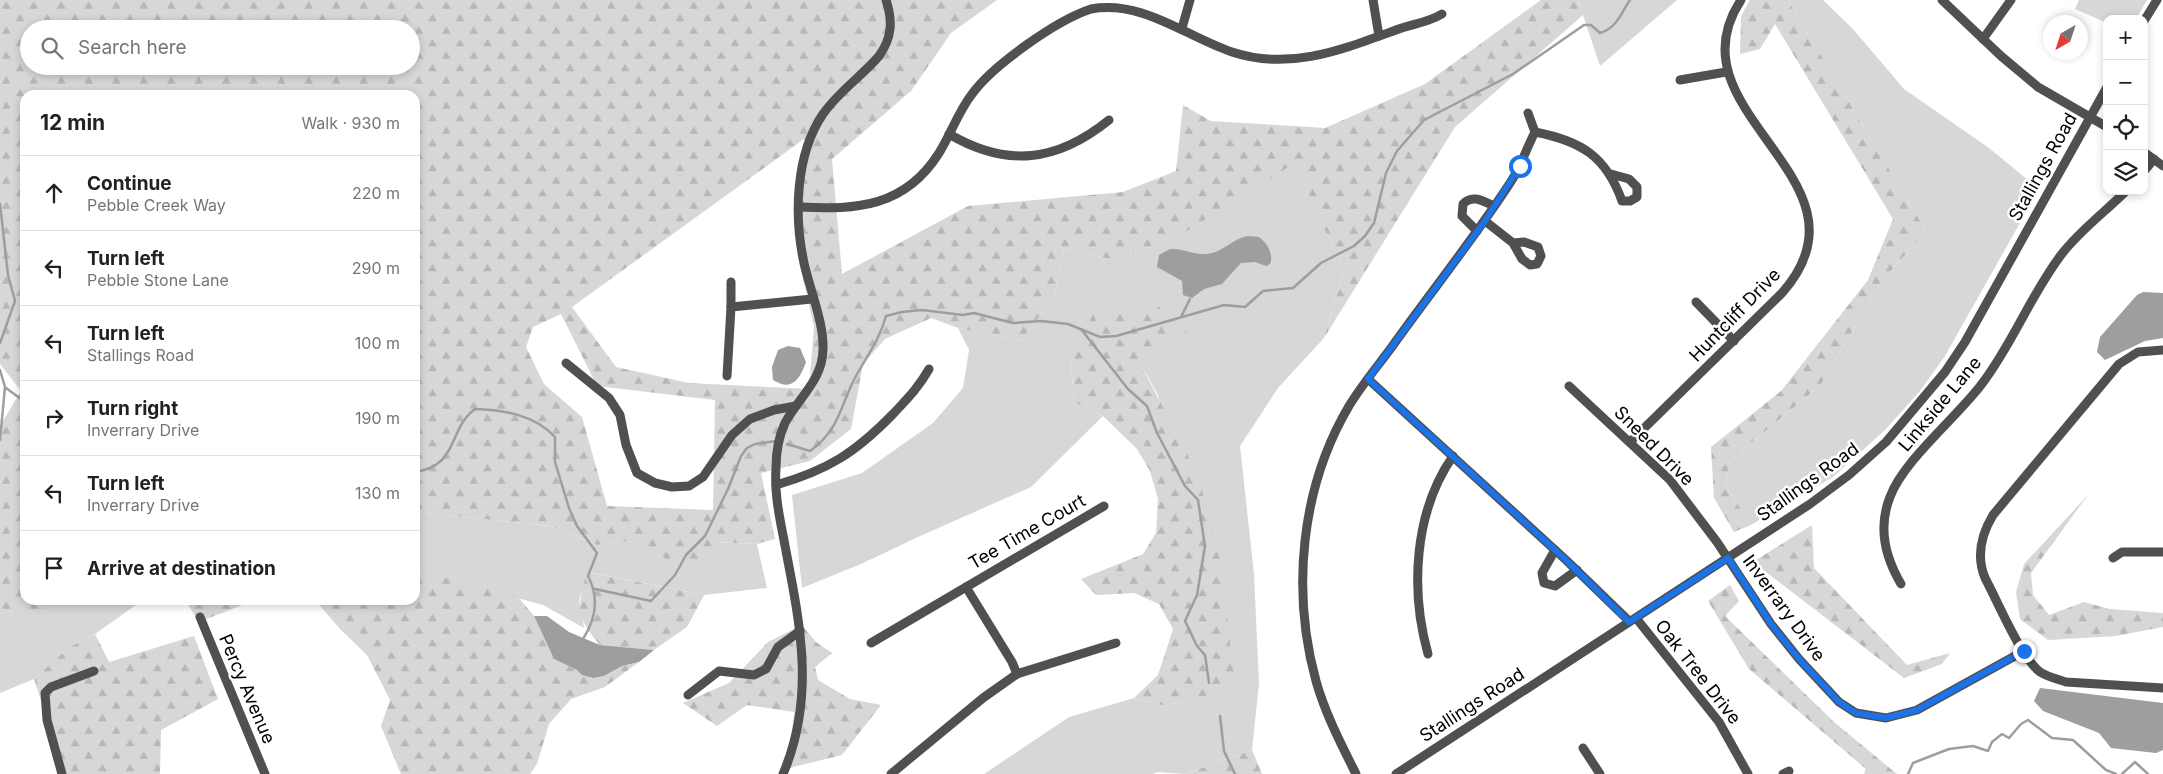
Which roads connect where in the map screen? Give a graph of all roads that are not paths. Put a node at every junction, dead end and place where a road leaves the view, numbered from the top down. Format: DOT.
graph roads {
  1 [pos="886,0"];
  2 [pos="1190,0"];
  3 [pos="1373,0"];
  4 [pos="1741,0"];
  5 [pos="1942,0"];
  6 [pos="2010,0"];
  7 [pos="2157,0"];
  8 [pos="1442,14"];
  9 [pos="2148,15"];
  10 [pos="1182,28"];
  11 [pos="1379,36"];
  12 [pos="1983,39"];
  13 [pos="1726,72"];
  14 [pos="1680,80"];
  15 [pos="2103,94"];
  16 [pos="1528,113"];
  17 [pos="2090,118"];
  18 [pos="1109,120"];
  19 [pos="2103,125"];
  20 [pos="1535,132"];
  21 [pos="949,134"];
  22 [pos="2148,155"];
  23 [pos="2154,159"];
  24 [pos="2148,166"];
  25 [pos="2163,166"];
  26 [pos="1611,174"];
  27 [pos="2122,195"];
  28 [pos="1494,206"];
  29 [pos="800,207"];
  30 [pos="1485,221"];
  31 [pos="1477,231"];
  32 [pos="1513,243"];
  33 [pos="731,282"];
  34 [pos="812,299"];
  35 [pos="1696,302"];
  36 [pos="730,307"];
  37 [pos="1734,341"];
  38 [pos="2163,350"];
  39 [pos="566,363"];
  40 [pos="929,369"];
  41 [pos="727,376"];
  42 [pos="1368,379"];
  43 [pos="1569,386"];
  44 [pos="796,406"];
  45 [pos="1630,442"];
  46 [pos="1453,456"];
  47 [pos="776,485"];
  48 [pos="1104,506"];
  49 [pos="1555,550"];
  50 [pos="2163,552"];
  51 [pos="1728,558"];
  52 [pos="2113,558"];
  53 [pos="1577,570"];
  54 [pos="1901,584"];
  55 [pos="966,587"];
  56 [pos="200,617"];
  57 [pos="1632,620"];
  58 [pos="800,631"];
  59 [pos="871,643"];
  60 [pos="1116,643"];
  61 [pos="2024,651"];
  62 [pos="1428,654"];
  63 [pos="94,670"];
  64 [pos="1017,674"];
  65 [pos="2163,688"];
  66 [pos="688,695"];
  67 [pos="1582,748"];
  68 [pos="62,774"];
  69 [pos="265,774"];
  70 [pos="783,774"];
  71 [pos="891,774"];
  72 [pos="1356,774"];
  73 [pos="1396,774"];
  74 [pos="1600,774"];
  75 [pos="1748,774"];
  1 -- 29 [label="street"];
  2 -- 10 [label="street"];
  3 -- 11 [label="street"];
  4 -- 13 [label="street, Huntcliff Drive"];
  5 -- 12 [label="street"];
  6 -- 12 [label="street"];
  7 -- 9 [label="street"];
  8 -- 11 [label="street"];
  10 -- 11 [label="street"];
  10 -- 21 [label="street"];
  12 -- 17 [label="street"];
  13 -- 14 [label="street"];
  13 -- 37 [label="street, Huntcliff Drive"];
  15 -- 17 [label="street, Stallings Road"];
  16 -- 20 [label="street"];
  17 -- 19 [label="street"];
  17 -- 51 [label="street, Stallings Road"];
  18 -- 21 [label="street"];
  20 -- 26 [label="street"];
  20 -- 28 [label="street"];
  21 -- 29 [label="street"];
  22 -- 23 [label="street"];
  23 -- 24 [label="street"];
  23 -- 25 [label="street"];
  27 -- 54 [label="street, Linkside Lane"];
  28 -- 30 [label="street"];
  28 -- 31 [label="street"];
  29 -- 34 [label="street"];
  30 -- 31 [label="street"];
  30 -- 32 [label="street"];
  31 -- 42 [label="street"];
  33 -- 36 [label="street"];
  34 -- 36 [label="street"];
  34 -- 44 [label="street"];
  35 -- 37 [label="street"];
  36 -- 41 [label="street"];
  37 -- 45 [label="street, Huntcliff Drive"];
  38 -- 61 [label="street"];
  39 -- 44 [label="street"];
  40 -- 47 [label="street"];
  42 -- 46 [label="street, Oak Tree Drive"];
  42 -- 72 [label="street"];
  43 -- 45 [label="street, Sneed Drive"];
  44 -- 47 [label="street"];
  45 -- 51 [label="street, Sneed Drive"];
  46 -- 49 [label="street, Oak Tree Drive"];
  46 -- 62 [label="street"];
  47 -- 58 [label="street"];
  48 -- 55 [label="street, Tee Time Court"];
  49 -- 53 [label="street, Oak Tree Drive"];
  49 -- 53 [label="street"];
  50 -- 52 [label="street"];
  51 -- 57 [label="street, Stallings Road"];
  51 -- 61 [label="street, Inverrary Drive"];
  53 -- 57 [label="street, Oak Tree Drive"];
  55 -- 59 [label="street, Tee Time Court"];
  55 -- 64 [label="street"];
  56 -- 69 [label="street, Percy Avenue"];
  57 -- 73 [label="street, Stallings Road"];
  57 -- 75 [label="street, Oak Tree Drive"];
  58 -- 66 [label="street"];
  58 -- 70 [label="street"];
  60 -- 64 [label="street"];
  61 -- 65 [label="street"];
  63 -- 68 [label="street"];
  64 -- 71 [label="street"];
  67 -- 74 [label="street"];
}
